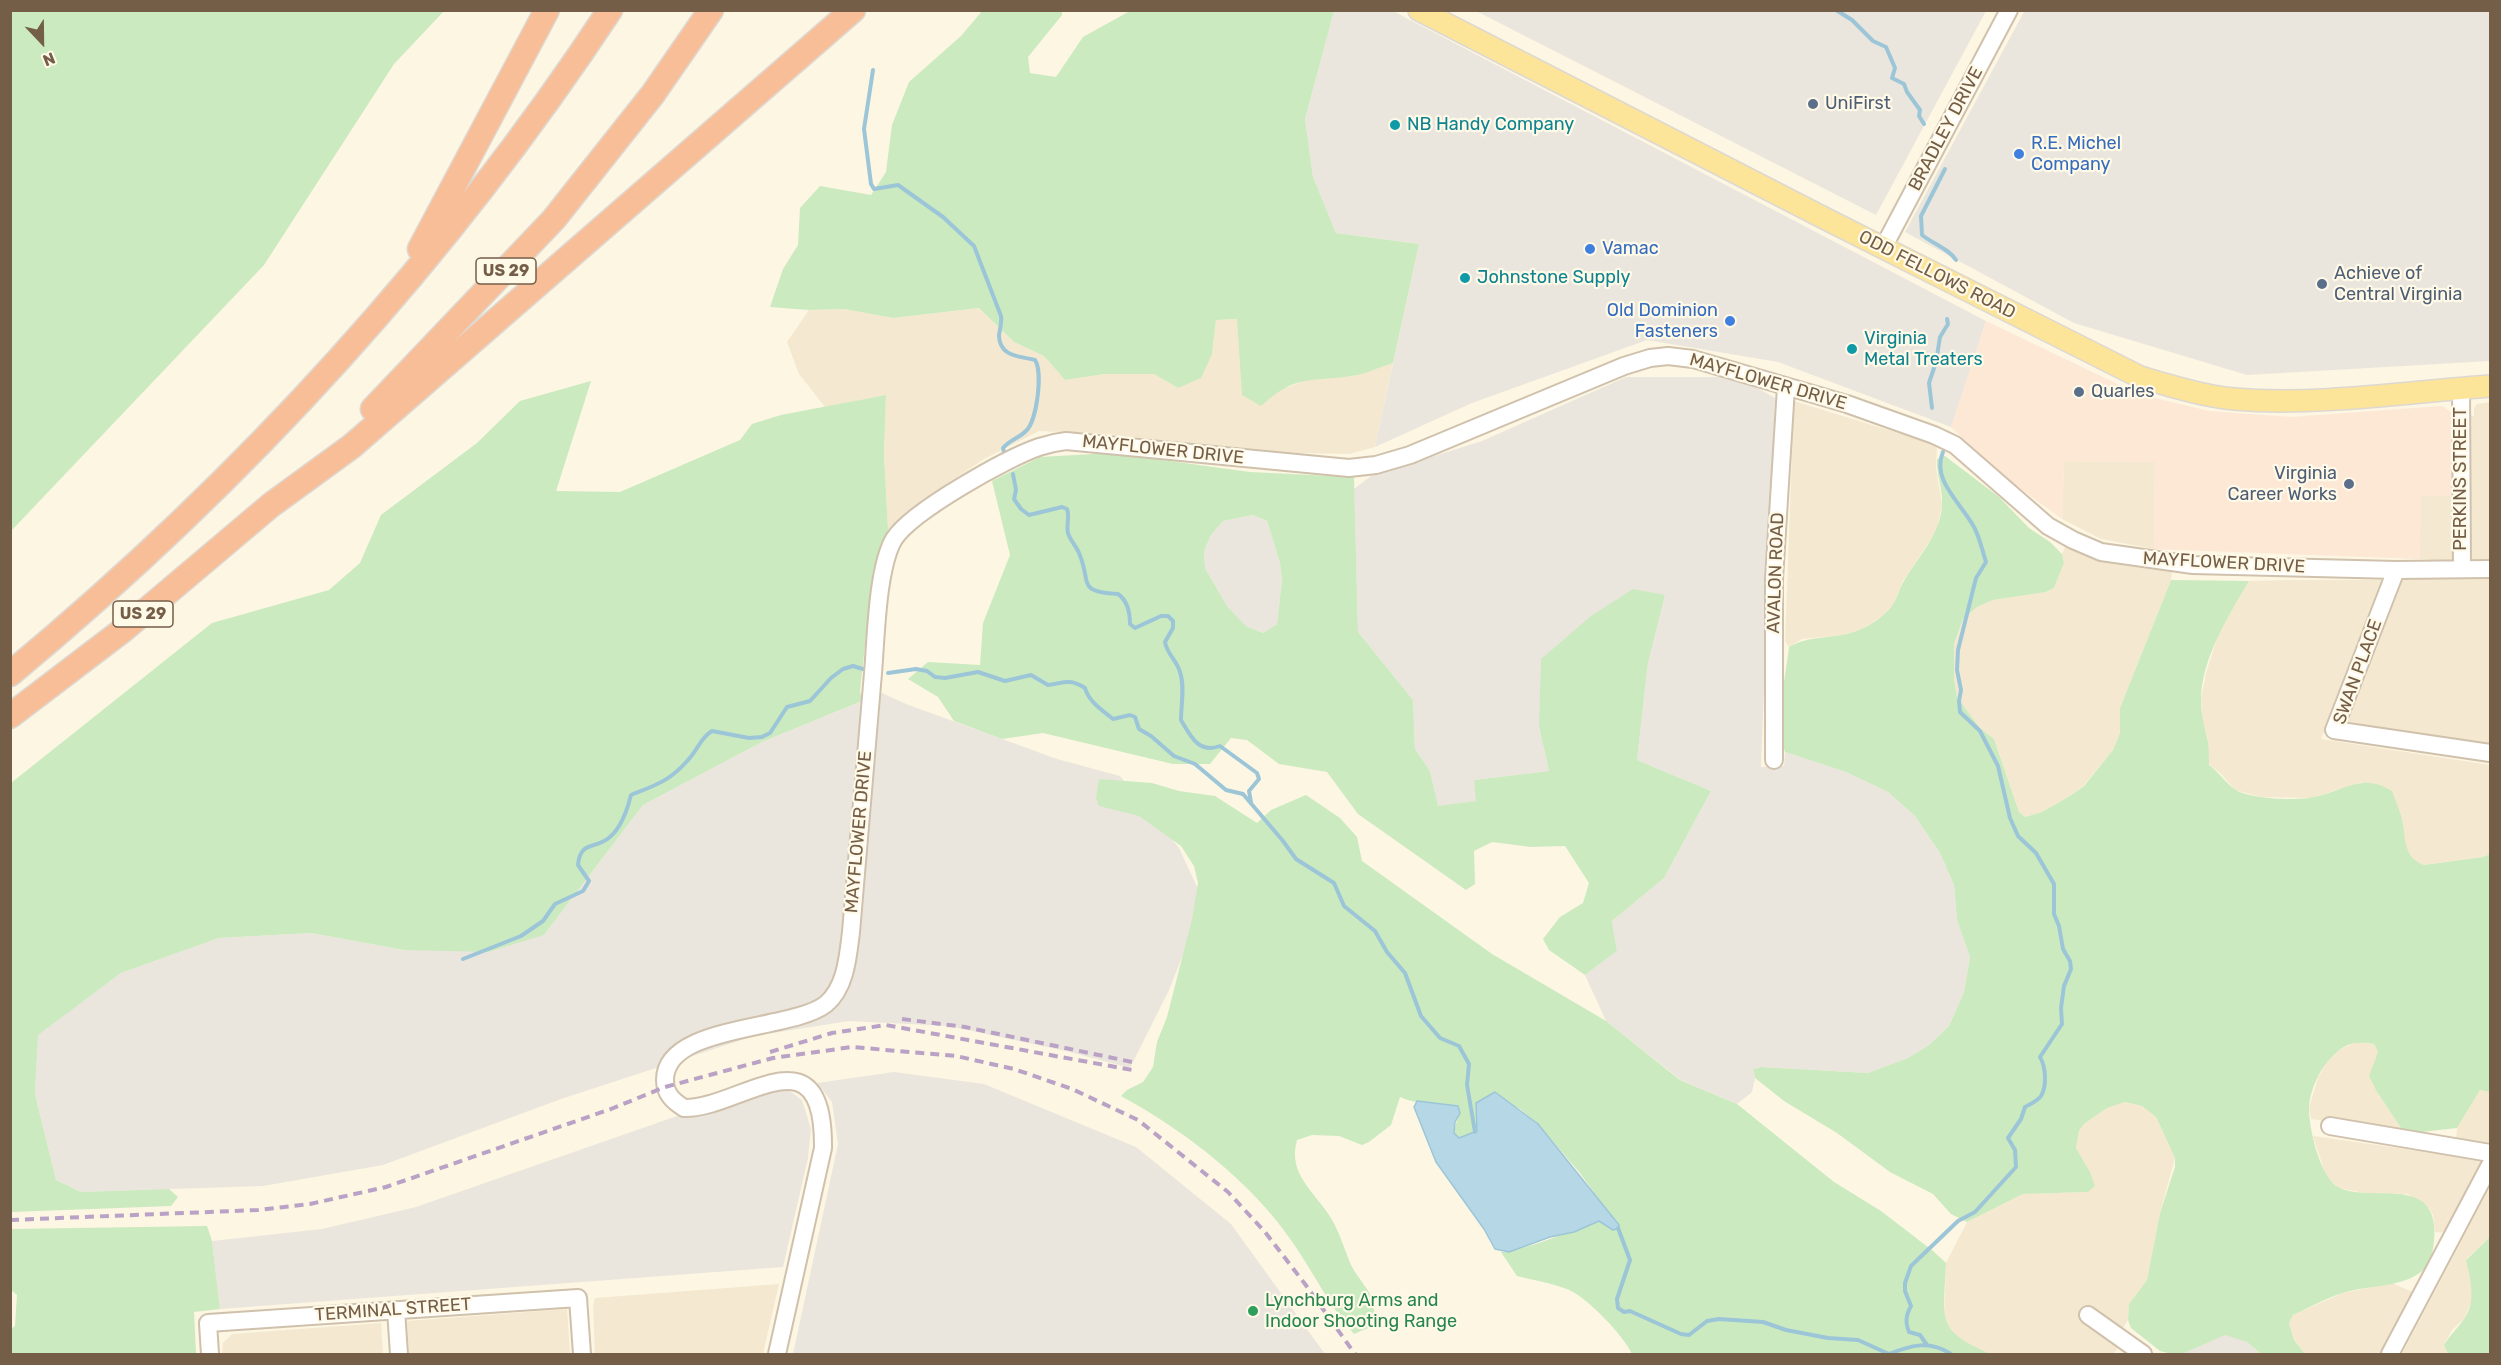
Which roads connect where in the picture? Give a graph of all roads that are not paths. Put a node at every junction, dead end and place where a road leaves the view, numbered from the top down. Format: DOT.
graph roads {
  1 [pos="547,10"];
  2 [pos="610,10"];
  3 [pos="711,10"];
  4 [pos="853,10"];
  5 [pos="1419,10"];
  6 [pos="2009,10"];
  7 [pos="1883,248"];
  8 [pos="396,294"];
  9 [pos="2490,386"];
  10 [pos="1786,387"];
  11 [pos="2461,388"];
  12 [pos="271,506"];
  13 [pos="2462,569"];
  14 [pos="2490,569"];
  15 [pos="2396,570"];
  16 [pos="10,674"];
  17 [pos="10,716"];
  18 [pos="2490,753"];
  19 [pos="1774,760"];
  20 [pos="2330,1126"];
  21 [pos="2490,1153"];
  22 [pos="2490,1165"];
  23 [pos="396,1310"];
  24 [pos="2088,1315"];
  25 [pos="210,1354"];
  26 [pos="399,1354"];
  27 [pos="582,1354"];
  28 [pos="777,1354"];
  29 [pos="2143,1354"];
  30 [pos="2390,1354"];
  1 -- 8 [label="highway"];
  2 -- 8 [label="highway, US 29"];
  3 -- 12 [label="highway, US 29"];
  4 -- 12 [label="highway"];
  5 -- 7 [label="main road, ODD FELLOWS ROAD"];
  6 -- 7 [label="street, BRADLEY DRIVE"];
  7 -- 11 [label="main road, ODD FELLOWS ROAD"];
  8 -- 16 [label="highway, US 29"];
  9 -- 11 [label="main road, ODD FELLOWS ROAD"];
  10 -- 15 [label="street, MAYFLOWER DRIVE"];
  10 -- 19 [label="street, AVALON ROAD"];
  10 -- 28 [label="street, MAYFLOWER DRIVE"];
  11 -- 13 [label="street, PERKINS STREET"];
  12 -- 17 [label="highway, US 29"];
  13 -- 14 [label="street, MAYFLOWER DRIVE"];
  13 -- 15 [label="street, MAYFLOWER DRIVE"];
  15 -- 18 [label="street, SWAN PLACE"];
  20 -- 21 [label="street"];
  22 -- 30 [label="street"];
  23 -- 25 [label="street, TERMINAL STREET"];
  23 -- 26 [label="street"];
  23 -- 27 [label="street, TERMINAL STREET"];
  24 -- 29 [label="street"];
}
